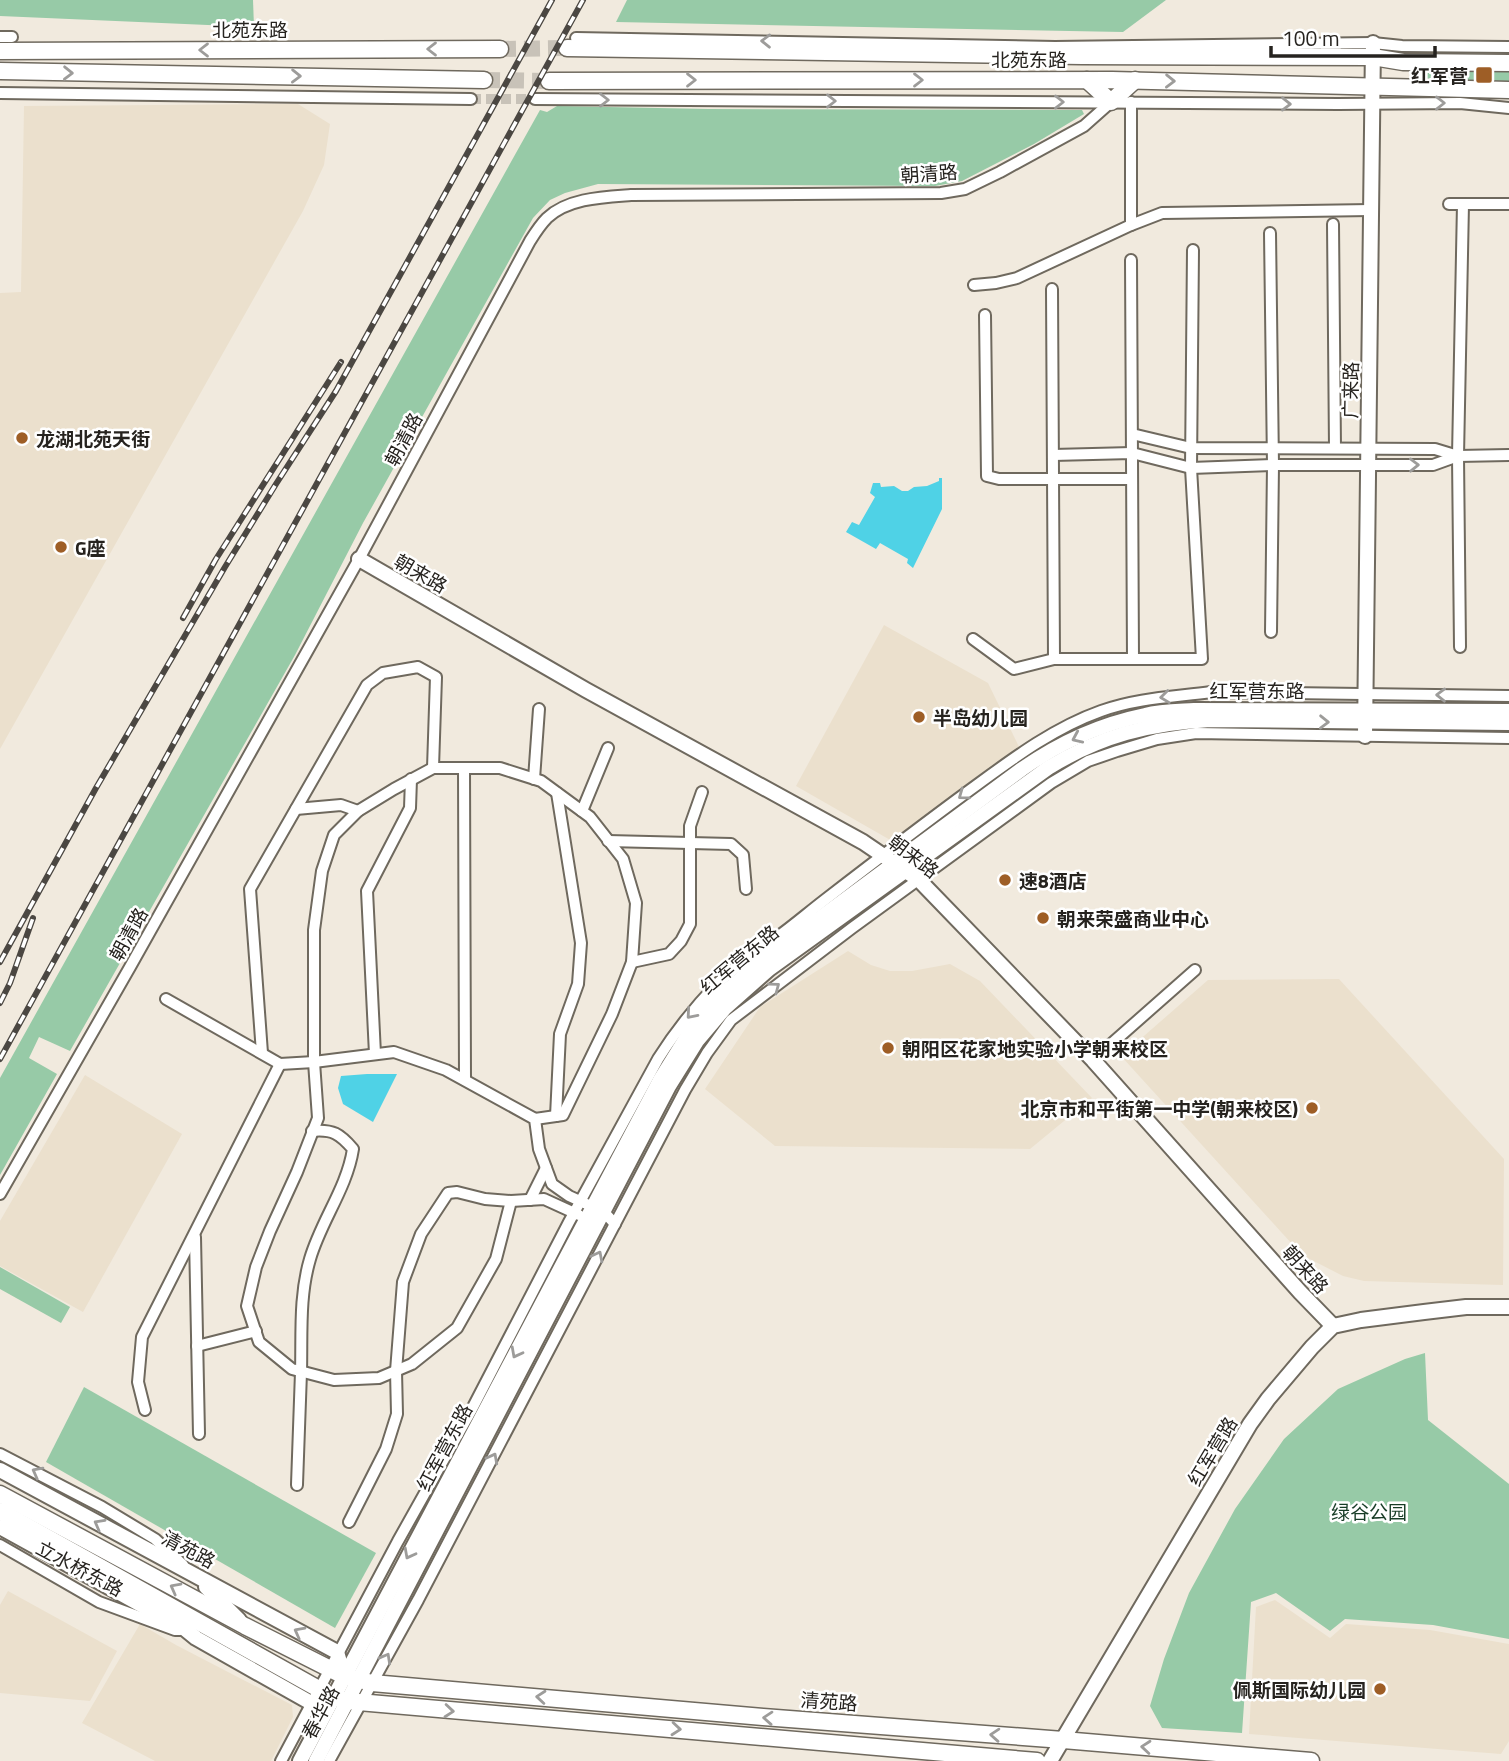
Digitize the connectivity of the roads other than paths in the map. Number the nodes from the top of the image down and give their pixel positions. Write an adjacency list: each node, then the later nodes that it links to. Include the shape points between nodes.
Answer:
1 (6, 37): 5 (main road)
2 (571, 43): 6 (street, one-way to 2); 8 (main road, 北苑东路, via 1082,56)
3 (1509, 47): 6 (street)
4 (500, 49): 5 (main road, 北苑东路, one-way to 5)
5 (29, 50): 7 (main road, 北苑东路)
6 (1373, 50): 8 (main road, 北苑东路); 9 (main road, 北苑东路); 17 (street, 广来路)
7 (0, 51)
8 (1335, 57): 16 (main road)
9 (1413, 62): 10 (main road, 北苑东路); 18 (main road)
10 (1509, 63)
11 (0, 71): 12 (main road, one-way to 12)
12 (484, 80)
13 (549, 80): 14 (main road, 北苑东路, one-way to 14)
14 (1087, 80): 15 (main road, 北苑东路); 23 (main road)
15 (1135, 80): 16 (main road, 北苑东路, one-way to 16); 23 (main road)
16 (1335, 85): 17 (main road, 北苑东路)
17 (1372, 86): 18 (main road, 北苑东路); 25 (street, 广来路)
18 (1413, 87): 19 (main road, 北苑东路)
19 (1509, 90)
20 (0, 93): 21 (street)
21 (471, 99)
22 (535, 99): 23 (street, one-way to 23)
23 (1111, 102): 24 (street); 53 (street, 朝清路, via 1084,126 965,189 941,193 631,195 590,198 548,217 513,270)
24 (1131, 102): 25 (street, one-way to 25); 32 (street)
25 (1372, 104): 26 (street, one-way to 26, via 1460,103); 30 (street, 广来路)
26 (1509, 108)
27 (1449, 204): 28 (street)
28 (1463, 204): 29 (street); 47 (street)
29 (1509, 204)
30 (1371, 210): 32 (street, via 1161,213); 43 (street, 广来路)
31 (1333, 224): 42 (street)
32 (1131, 225): 36 (street, via 1017,278)
33 (1270, 233): 41 (street)
34 (1193, 250): 40 (street)
35 (1131, 260): 39 (street)
36 (974, 285)
37 (1052, 289): 45 (street)
38 (985, 315): 51 (street, via 987,476)
39 (1132, 434): 40 (street); 44 (street)
40 (1191, 448): 41 (street); 50 (street)
41 (1273, 448): 42 (street); 49 (street)
42 (1335, 448): 43 (street)
43 (1368, 449): 47 (street, via 1435,449); 48 (street, 广来路)
44 (1132, 453): 45 (street); 50 (street); 52 (street)
45 (1053, 455): 51 (street)
46 (1509, 455): 47 (street)
47 (1458, 456): 48 (street, one-way to 47, via 1433,465); 56 (street)
48 (1368, 465): 49 (street); 59 (street, 广来路)
49 (1273, 466): 50 (street); 54 (street)
50 (1191, 468): 58 (street, via 1202,659)
51 (1053, 479): 52 (street); 57 (street)
52 (1132, 479): 58 (street)
53 (359, 559): 78 (street, 朝来路); 94 (street, 朝清路)
54 (1271, 632)
55 (973, 639): 57 (street, via 1014,669)
56 (1460, 647)
57 (1054, 659): 58 (street)
58 (1133, 659)
59 (1365, 693): 60 (street, one-way to 59); 63 (street, 广来路); 78 (street, one-way to 78, via 1211,692 1103,710 1014,758)
60 (1509, 696)
61 (539, 709): 70 (street)
62 (1509, 711): 63 (street, 红军营东路)
63 (1365, 723): 64 (street, 红军营东路); 65 (street); 78 (street, 红军营东路, via 1194,710 1146,714 1080,736 1040,757); 79 (street, via 1177,736 1088,761)
64 (1509, 723)
65 (1509, 738)
66 (608, 748): 75 (street)
67 (433, 768): 68 (street); 69 (street); 73 (street, via 436,677 418,667 383,673 367,685)
68 (464, 768): 70 (street, via 500,768); 89 (street)
69 (411, 779): 74 (street); 85 (street, via 410,808 367,891)
70 (534, 779): 72 (street)
71 (702, 792): 77 (street, via 690,826)
72 (557, 793): 75 (street); 90 (street, via 581,943 578,984 560,1034)
73 (296, 809): 74 (street, via 341,805); 84 (street, via 250,889)
74 (358, 811): 87 (street, via 334,835 322,871 314,930)
75 (582, 811): 76 (street)
76 (608, 841): 77 (street); 81 (street, via 623,859 636,903)
77 (690, 844): 80 (street, via 731,844 743,855); 81 (street, via 690,924 669,954)
78 (894, 863): 79 (street, 朝来路); 97 (street, 红军营东路, via 719,997 660,1080)
79 (919, 880): 86 (street, 朝来路); 98 (street, one-way to 79, via 685,1090 731,1020)
80 (746, 889)
81 (632, 962): 90 (street, via 563,1115)
82 (1195, 970): 86 (street)
83 (166, 999): 84 (street)
84 (262, 1054): 88 (street)
85 (374, 1054): 87 (street); 89 (street, via 394,1052)
86 (1093, 1060): 101 (street, 朝来路)
87 (314, 1062): 88 (street); 92 (street, via 317,1118)
88 (280, 1064): 99 (street)
89 (465, 1080): 91 (street)
90 (556, 1116): 91 (street)
91 (535, 1119): 93 (street)
92 (312, 1131): 102 (street, via 256,1267 247,1306); 104 (street, via 341,1136 354,1149 310,1259 301,1307)
93 (546, 1168): 95 (street); 97 (street, via 552,1184)
94 (0, 1194)
95 (530, 1200): 96 (street); 97 (street, via 544,1199)
96 (511, 1201): 105 (street, via 496,1259 457,1328); 105 (street, via 448,1193 421,1234 403,1282)
97 (589, 1213): 98 (street); 120 (street, via 472,1409); 121 (street, 红军营东路)
98 (615, 1224): 121 (street, one-way to 98, via 418,1600)
99 (195, 1233): 103 (street); 106 (street, via 142,1337 138,1382)
100 (1509, 1307): 101 (street, via 1438,1310)
101 (1333, 1326): 124 (street, 红军营路, via 1250,1423)
102 (256, 1331): 103 (street); 104 (street, via 259,1342)
103 (197, 1346): 107 (street)
104 (301, 1371): 105 (street, via 334,1380 379,1378); 110 (street)
105 (396, 1371): 113 (street, via 397,1414 386,1449)
106 (145, 1409)
107 (199, 1434)
108 (0, 1454): 116 (street, one-way to 108, via 155,1539)
109 (0, 1470): 116 (street, 清苑路, one-way to 109)
110 (297, 1485)
111 (0, 1494): 117 (main road, 清苑路, one-way to 111)
112 (0, 1511): 119 (main road)
113 (349, 1522)
114 (0, 1527): 118 (street)
115 (0, 1545): 118 (street, 立水桥东路, via 99,1602 175,1630)
116 (195, 1576): 117 (street); 120 (street, 清苑路, one-way to 116)
117 (245, 1626): 121 (main road, 清苑路)
118 (185, 1629): 119 (street); 123 (street)
119 (222, 1634): 122 (main road)
120 (339, 1654): 121 (street)
121 (351, 1677): 122 (street, 红军营东路); 122 (street); 124 (main road, 清苑路, one-way to 121, via 766,1718)
122 (340, 1698): 123 (street); 126 (street, 春华路); 127 (street, 春华路); 128 (street); 129 (main road, one-way to 129)
123 (312, 1704): 125 (street)
124 (1063, 1740): 130 (street, 红军营路); 131 (main road, 清苑路, one-way to 124)
125 (281, 1761)
126 (300, 1761)
127 (316, 1761)
128 (329, 1761)
129 (1037, 1761)
130 (1050, 1761)
131 (1311, 1761)

